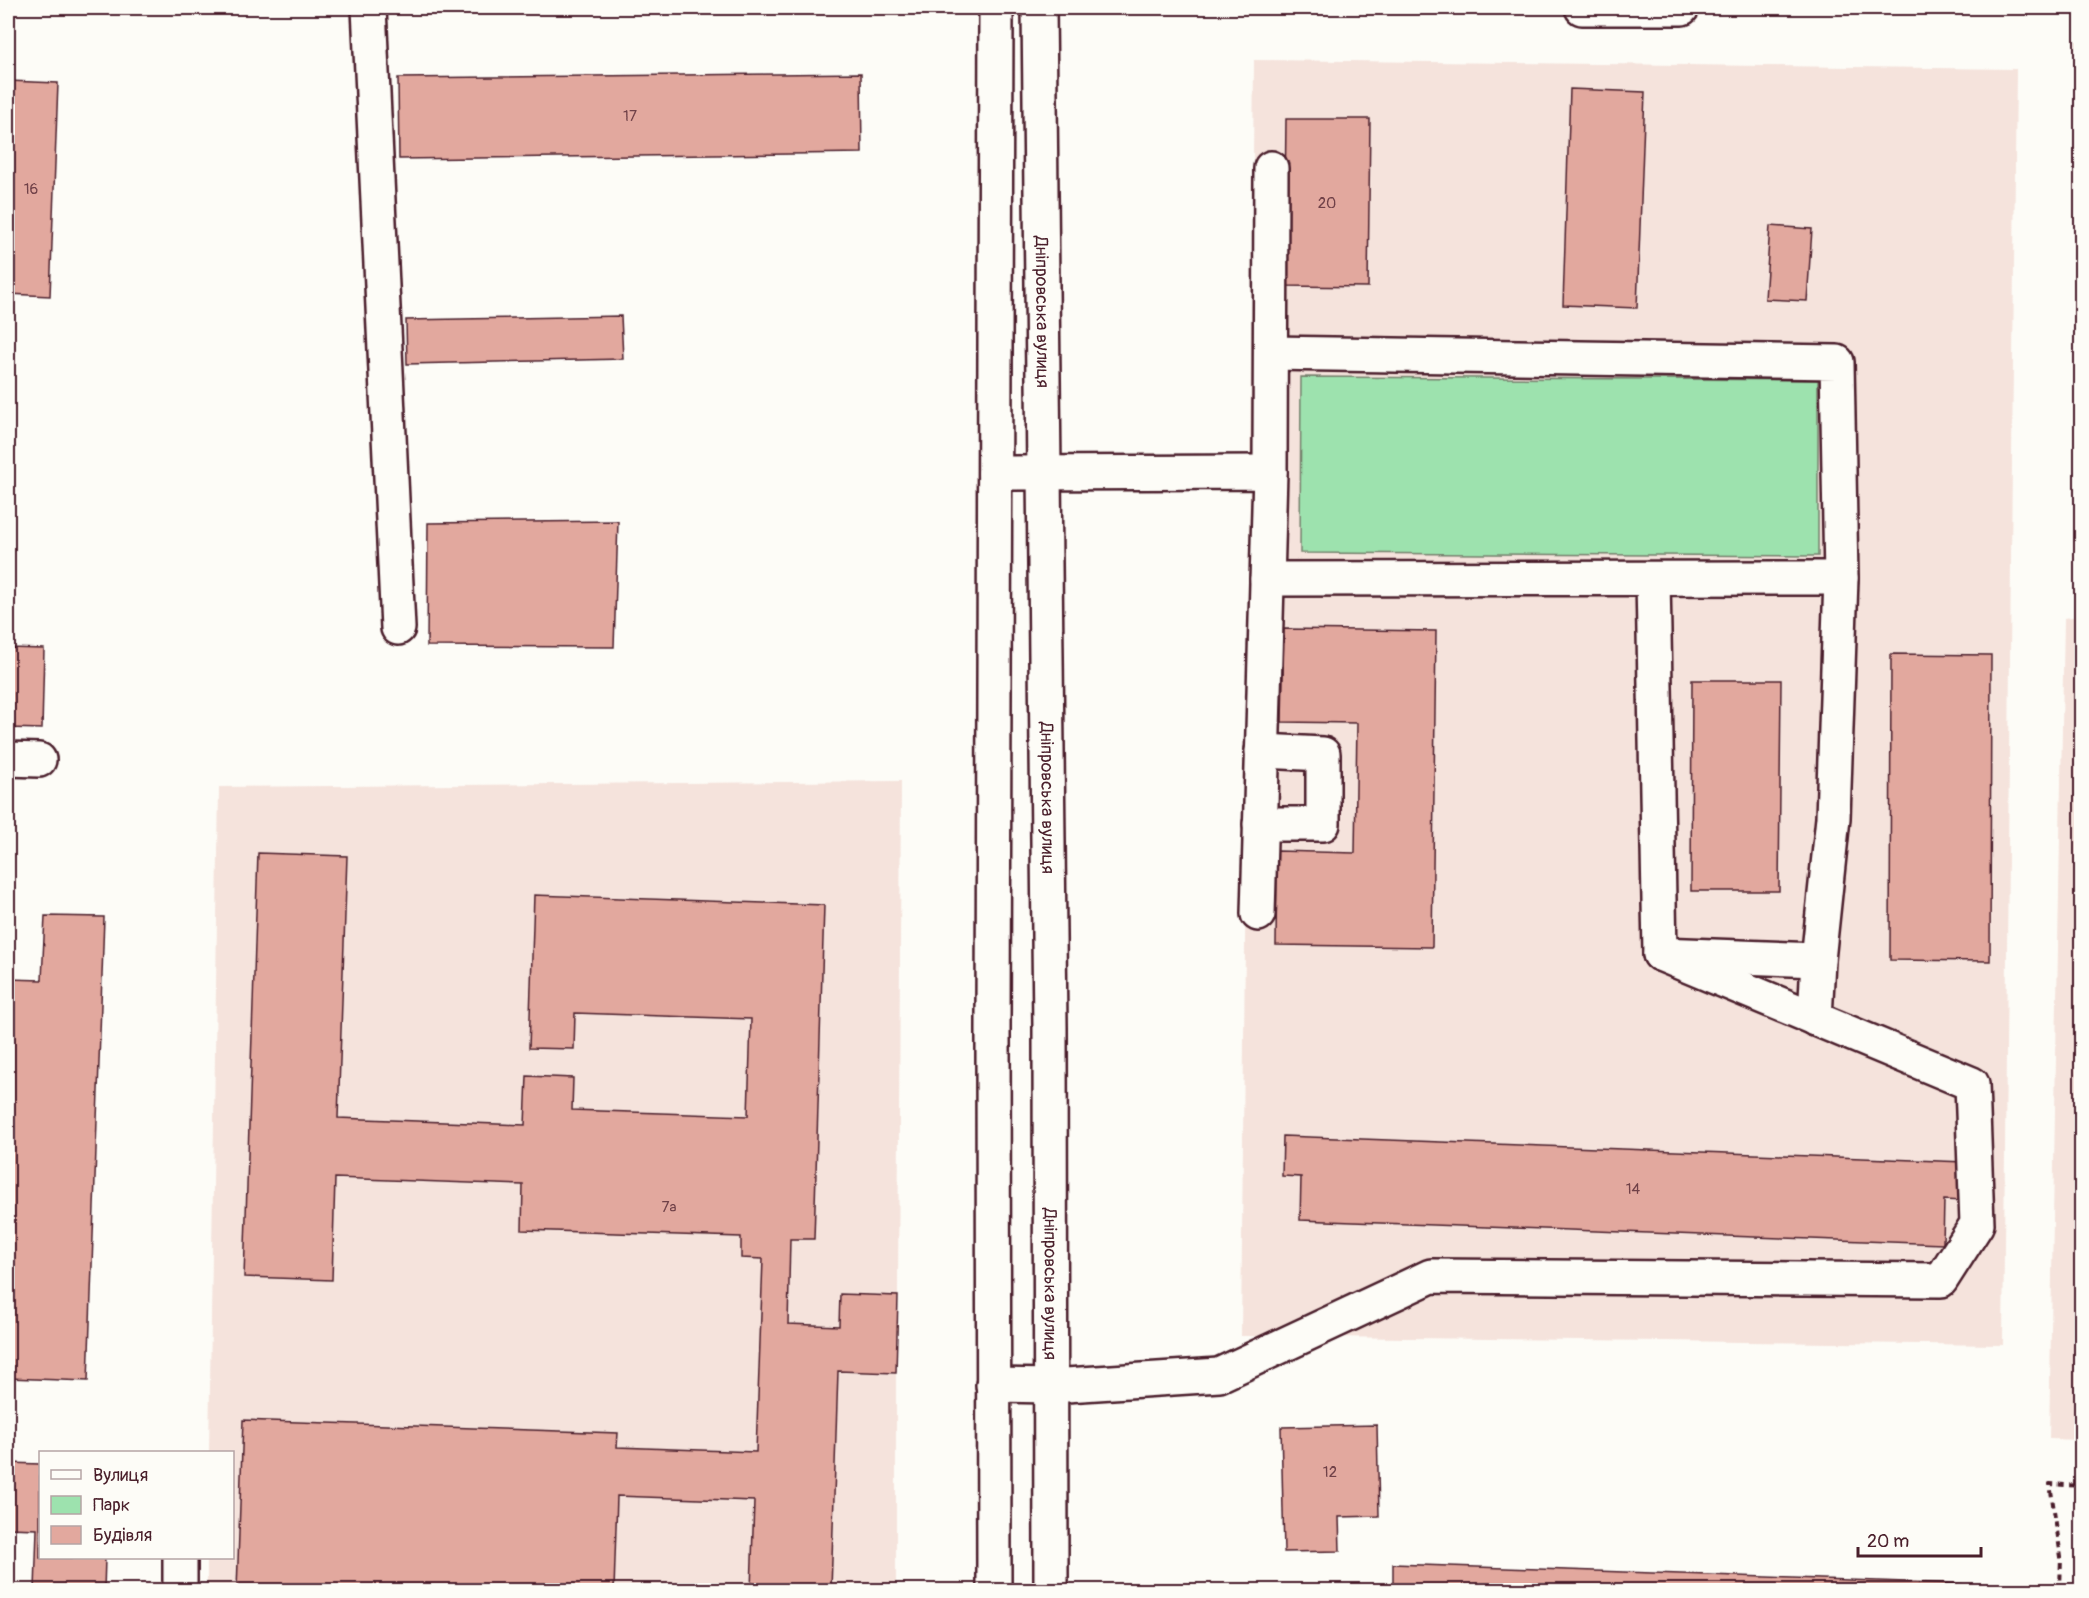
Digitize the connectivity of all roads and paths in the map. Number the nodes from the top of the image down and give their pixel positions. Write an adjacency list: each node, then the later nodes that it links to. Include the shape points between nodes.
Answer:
1 (369, 8): 15 (street)
2 (996, 8): 9 (street)
3 (1040, 8): 11 (street, Дніпровська вулиця)
4 (1582, 8): 5 (street)
5 (1590, 8): 6 (street)
6 (1682, 8)
7 (1271, 168): 8 (street)
8 (1271, 353): 10 (street); 12 (street, via 1837,362)
9 (995, 472): 11 (street); 22 (street)
10 (1270, 472): 11 (street); 13 (street)
11 (1044, 473): 23 (street, Дніпровська вулиця)
12 (1840, 578): 14 (street); 20 (street, via 1833,818)
13 (1267, 579): 14 (street); 16 (street)
14 (1653, 579): 19 (street)
15 (398, 628)
16 (1262, 751): 17 (street); 17 (street, via 1323,754 1323,824)
17 (1260, 824): 18 (street)
18 (1257, 914)
19 (1660, 954): 20 (street); 21 (street)
20 (1818, 960): 21 (street)
21 (1815, 1019): 23 (street, via 1972,1084 1977,1224 1941,1281 1431,1276 1219,1375)
22 (993, 1385): 23 (street); 27 (street)
23 (1051, 1386): 28 (street, Дніпровська вулиця)
24 (2082, 1485): 29 (path, via 2050,1484 2061,1557)
25 (180, 1559): 26 (street)
26 (180, 1590)
27 (994, 1590)
28 (1051, 1590)
29 (2060, 1590)

